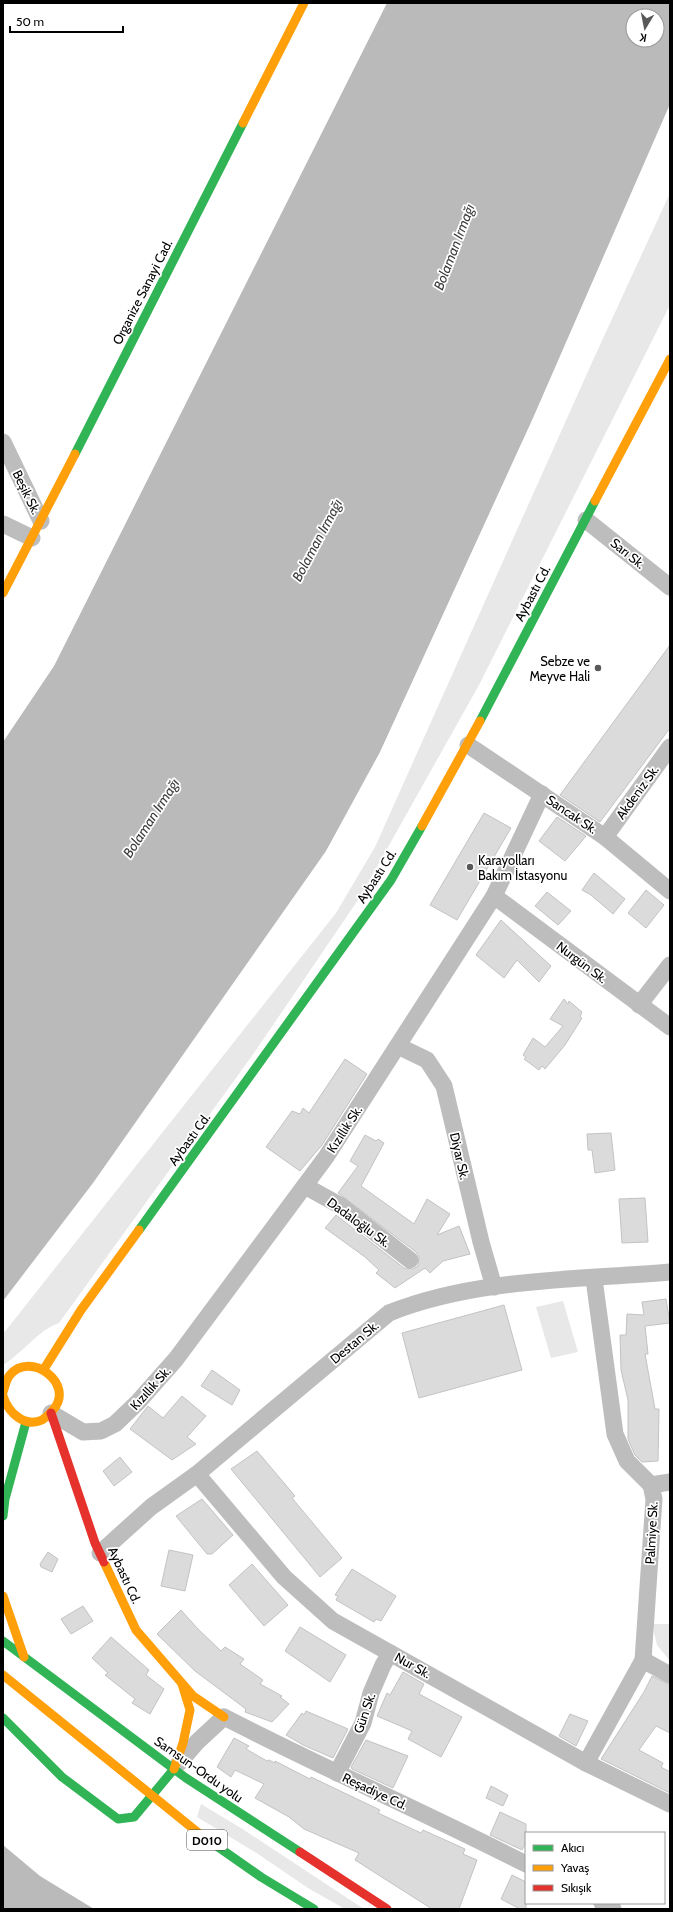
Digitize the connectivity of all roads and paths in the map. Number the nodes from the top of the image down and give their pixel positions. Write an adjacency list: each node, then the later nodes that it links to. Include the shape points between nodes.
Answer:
1 (304, 3): 5 (main road, Organize Sanayi Cad.)
2 (670, 359): 4 (main road, Aybastı Cd.)
3 (3, 442): 5 (street, Beşik Sk.)
4 (586, 520): 8 (street, Sarı Sk.); 10 (main road, Aybastı Cd.)
5 (41, 521): 7 (main road, Organize Sanayi Cad.)
6 (3, 524): 7 (street)
7 (32, 538): 9 (main road, Organize Sanayi Cad.)
8 (670, 587)
9 (3, 593)
10 (468, 745): 12 (street, Sancak Sk.); 25 (main road, Aybastı Cd., via 391,880 81,1310)
11 (670, 747): 13 (street, Akdeniz Sk.)
12 (542, 794): 13 (street, Sancak Sk.); 15 (street, Kızıllık Sk.)
13 (605, 837): 14 (street, Sancak Sk.)
14 (670, 891)
15 (494, 896): 17 (street, Nurgün Sk.); 19 (street, Kızıllık Sk.)
16 (670, 965): 17 (street)
17 (639, 1005): 18 (street, Nurgün Sk.)
18 (670, 1027)
19 (398, 1046): 20 (street, Kızıllık Sk.); 24 (street, Diyar Sk., via 427,1060 444,1086)
20 (305, 1186): 21 (street, Dadaloğlu Sk., via 341,1206); 28 (street, Kızıllık Sk., via 176,1358 115,1424 101,1431 83,1432)
21 (410, 1260)
22 (670, 1272): 23 (street, Destan Sk.)
23 (594, 1279): 24 (street, Destan Sk., via 519,1282); 32 (street, Palmiye Sk., via 615,1434 627,1461)
24 (494, 1287): 30 (street, Destan Sk., via 418,1301 389,1313)
25 (44, 1369): 26 (main road, via 25,1366 16,1370 9,1376); 28 (main road, via 51,1374 59,1389 56,1406)
26 (3, 1392)
27 (3, 1396): 29 (main road, via 4,1404 10,1412)
28 (51, 1413): 29 (main road, via 36,1422); 34 (main road, Aybastı Cd.)
29 (26, 1422): 33 (main road, via 5,1499)
30 (197, 1474): 34 (street, Destan Sk., via 151,1507); 37 (street, Nur Sk., via 284,1577 332,1621)
31 (670, 1482): 32 (street)
32 (651, 1485): 39 (street, Palmiye Sk., via 654,1498)
33 (3, 1516)
34 (100, 1553): 42 (main road, Aybastı Cd., via 136,1630)
35 (3, 1596): 38 (main road)
36 (3, 1641): 38 (main road, Samsun-Ordu yolu)
37 (390, 1653): 45 (street, Nur Sk.); 47 (street, Gün Sk., via 371,1693 362,1723)
38 (24, 1657): 46 (main road, Samsun-Ordu yolu)
39 (643, 1660): 41 (street); 45 (street, Palmiye Sk.)
40 (3, 1675): 48 (main road, D010)
41 (670, 1675)
42 (182, 1682): 43 (main road, Aybastı Cd., via 193,1696); 46 (main road, via 190,1710)
43 (224, 1717): 46 (street, via 197,1742); 47 (street, Reşadiye Cd.)
44 (3, 1718): 48 (main road, via 62,1777 118,1819 134,1817)
45 (586, 1762): 49 (street, Nur Sk.)
46 (174, 1769): 48 (main road); 53 (main road, Samsun-Ordu yolu)
47 (337, 1773): 50 (street, Reşadiye Cd.)
48 (152, 1796): 52 (main road, D010, via 248,1868)
49 (670, 1804)
50 (525, 1863)
51 (604, 1904): 54 (street)
52 (314, 1909)
53 (387, 1909)
54 (613, 1909)

